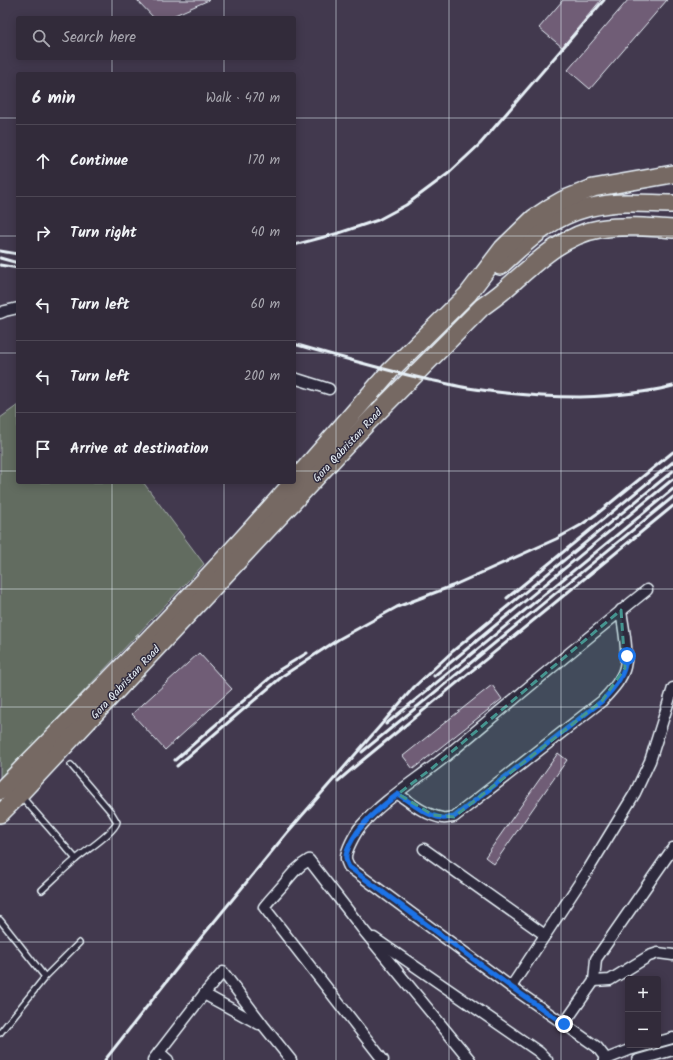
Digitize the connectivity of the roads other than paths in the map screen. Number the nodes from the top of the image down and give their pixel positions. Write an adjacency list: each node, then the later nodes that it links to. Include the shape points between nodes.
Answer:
1 (673, 174): 6 (main road, Gora Qabristan Road, via 593,188 562,200 534,218 503,248)
2 (673, 204): 5 (main road, via 609,204 584,208 562,217 533,236)
3 (673, 219): 5 (main road, via 609,216 582,221 557,233)
4 (673, 229): 7 (main road, Gora Qabristan Road, via 599,229 569,239 532,265)
5 (513, 262): 6 (main road); 7 (main road)
6 (468, 294): 12 (main road, Gora Qabristan Road, via 390,371)
7 (482, 307): 19 (main road, Gora Qabristan Road, via 368,422)
8 (16, 308): 9 (street)
9 (0, 313)
10 (296, 379): 11 (street)
11 (329, 389)
12 (296, 480)
13 (292, 484): 18 (main road, Gora Qabristan Road, via 116,673)
14 (647, 590): 15 (street)
15 (621, 610): 20 (street); 20 (street, via 627,656 625,668 615,686 602,701 454,817 443,818 433,815)
16 (673, 688): 28 (street, via 650,761 635,793)
17 (71, 765): 24 (lane, via 117,822 108,834)
18 (0, 791)
19 (20, 794): 21 (main road, Gora Qabristan Road); 24 (lane)
20 (398, 794): 33 (street, via 360,827 347,853 349,867)
21 (0, 814)
22 (673, 848): 32 (street, via 596,959)
23 (424, 849): 28 (street)
24 (76, 859): 25 (lane)
25 (42, 890)
26 (0, 920): 31 (lane)
27 (364, 931): 45 (street, via 309,860 296,869 264,907); 46 (street); 47 (street)
28 (545, 935): 33 (street)
29 (79, 943): 31 (lane)
30 (673, 955): 32 (street, via 649,956 610,980)
31 (45, 977): 37 (lane)
32 (594, 981): 35 (street)
33 (511, 987): 35 (street)
34 (204, 994): 36 (street); 36 (street, via 223,972); 42 (street)
35 (564, 1024): 48 (street, via 597,1047)
36 (263, 1025): 43 (street)
37 (0, 1033)
38 (673, 1038): 39 (street)
39 (661, 1041)
40 (636, 1048): 48 (street)
41 (673, 1050): 49 (street)
42 (156, 1056): 44 (street)
43 (286, 1058)
44 (168, 1060)
45 (383, 1060)
46 (470, 1060)
47 (547, 1060)
48 (606, 1060)
49 (638, 1060)

